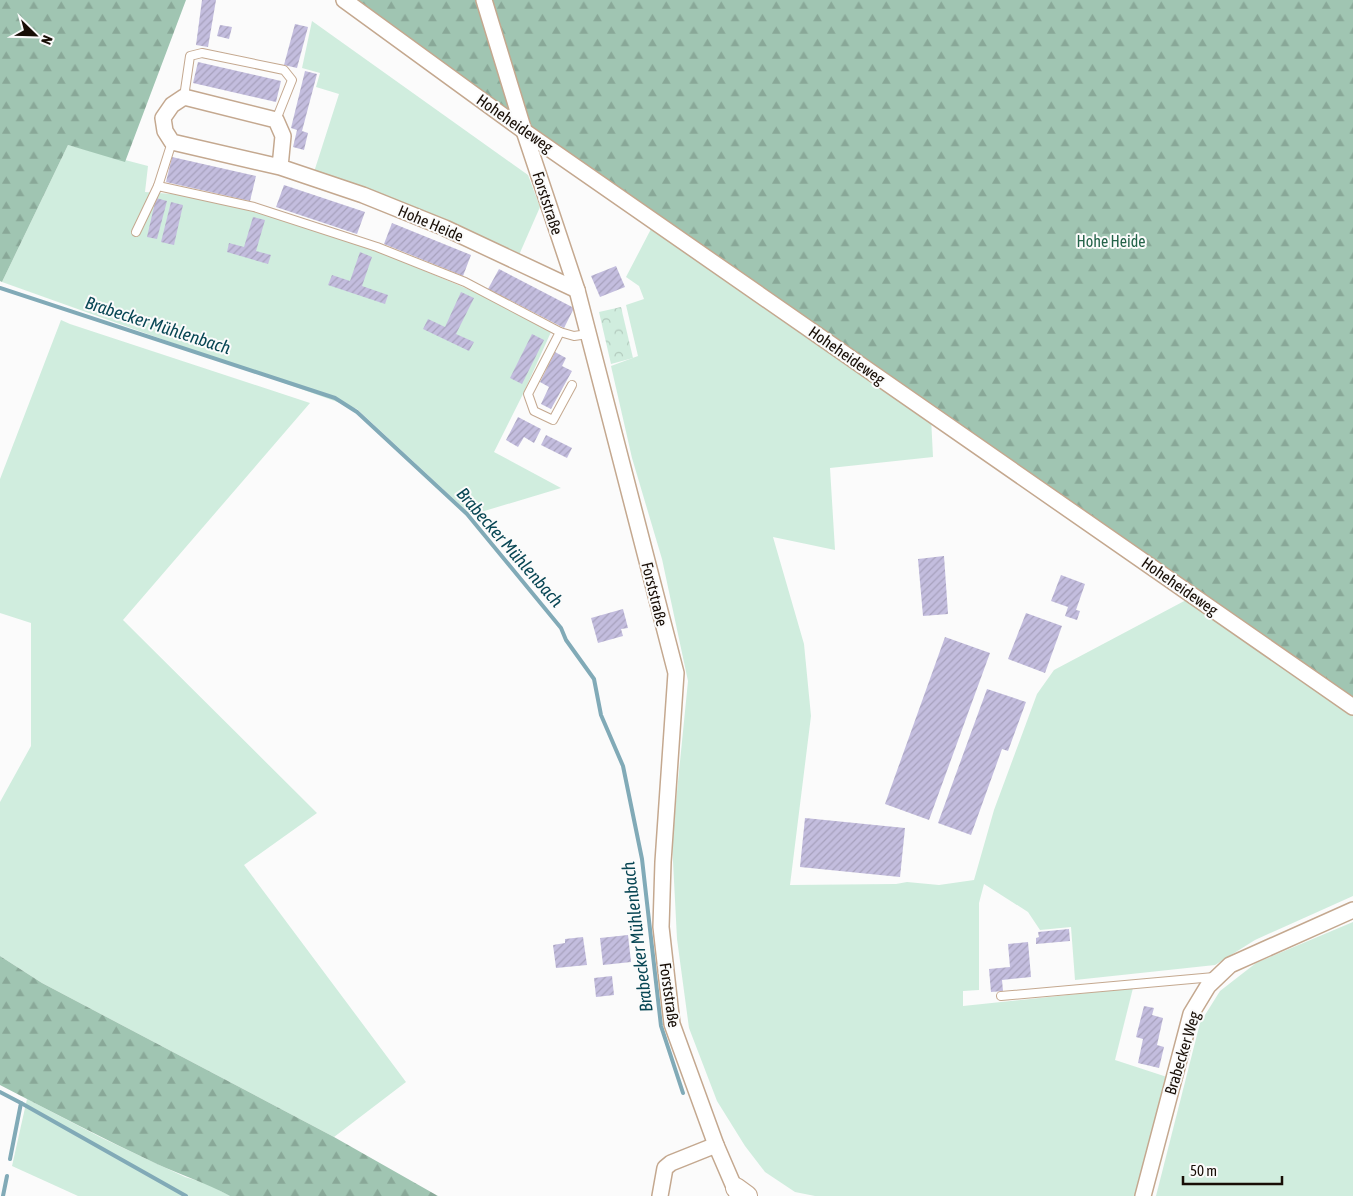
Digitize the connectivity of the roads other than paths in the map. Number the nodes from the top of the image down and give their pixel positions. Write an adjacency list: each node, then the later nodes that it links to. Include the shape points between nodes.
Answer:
1 (344, 0): 5 (street, Hoheheideweg)
2 (484, 0): 5 (street, Forststraße)
3 (184, 97): 4 (street); 4 (lane, via 190,56 202,53 284,70 292,80); 6 (street, via 162,118)
4 (276, 120): 7 (street, via 283,136)
5 (524, 130): 10 (street, Forststraße); 14 (street, Hoheheideweg)
6 (172, 142): 7 (street, Hohe Heide); 8 (lane)
7 (280, 167): 10 (street, Hohe Heide, via 363,195 445,228)
8 (158, 186): 9 (lane); 11 (lane, via 254,206 377,247 465,282)
9 (136, 232)
10 (577, 290): 12 (street, Forststraße)
11 (560, 332): 12 (lane, via 574,336); 13 (lane, via 528,394 534,410 553,420)
12 (588, 334): 18 (street, Forststraße, via 676,673 661,927 672,1024)
13 (572, 385)
14 (1353, 707)
15 (1353, 910): 16 (street, Brabecker Weg, via 1230,965)
16 (1218, 977): 17 (lane); 21 (street, Brabecker Weg, via 1208,986 1191,1014)
17 (1001, 996)
18 (716, 1146): 19 (street, Forststraße); 20 (street, via 665,1168)
19 (740, 1193)
20 (660, 1196)
21 (1143, 1196)

